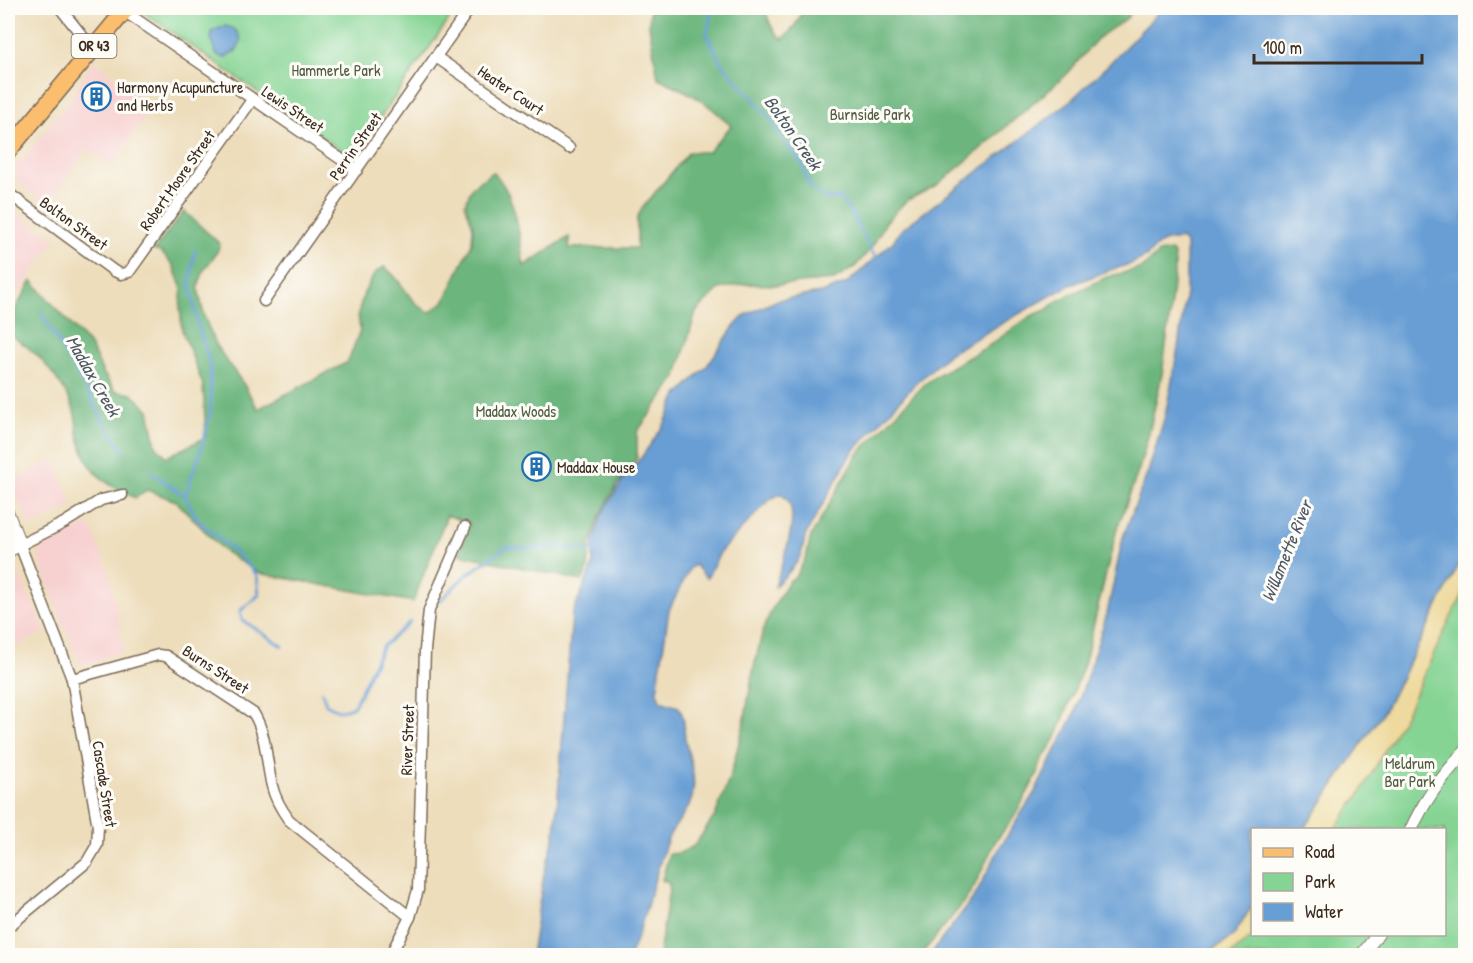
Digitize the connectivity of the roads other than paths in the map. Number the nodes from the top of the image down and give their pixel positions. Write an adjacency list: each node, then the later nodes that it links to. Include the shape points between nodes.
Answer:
1 (60, 8): 4 (street)
2 (470, 8): 5 (street, Perrin Street)
3 (125, 9): 4 (main road, OR 43); 6 (street, Lewis Street)
4 (92, 48): 8 (main road, OR 43)
5 (436, 57): 7 (street, Heater Court); 9 (street, Perrin Street)
6 (252, 100): 9 (street, Lewis Street); 11 (street, Robert Moore Street)
7 (569, 148)
8 (8, 150)
9 (357, 170): 12 (street, Perrin Street)
10 (8, 193): 11 (street, Bolton Street, via 114,271)
11 (125, 274)
12 (264, 301)
13 (122, 495): 16 (street, via 101,500)
14 (8, 514): 16 (street)
15 (465, 527): 21 (street, River Street, via 429,610 418,890)
16 (20, 545): 17 (street); 18 (street)
17 (8, 551)
18 (72, 679): 21 (street, Burns Street, via 166,656 254,714 261,726 272,788 289,820); 22 (street, Cascade Street, via 99,827 97,845 87,862)
19 (1466, 751): 20 (street, via 1445,774)
20 (1411, 828)
21 (410, 917): 24 (street, River Street)
22 (8, 927)
23 (1376, 936): 25 (street)
24 (390, 956)
25 (1361, 956)

